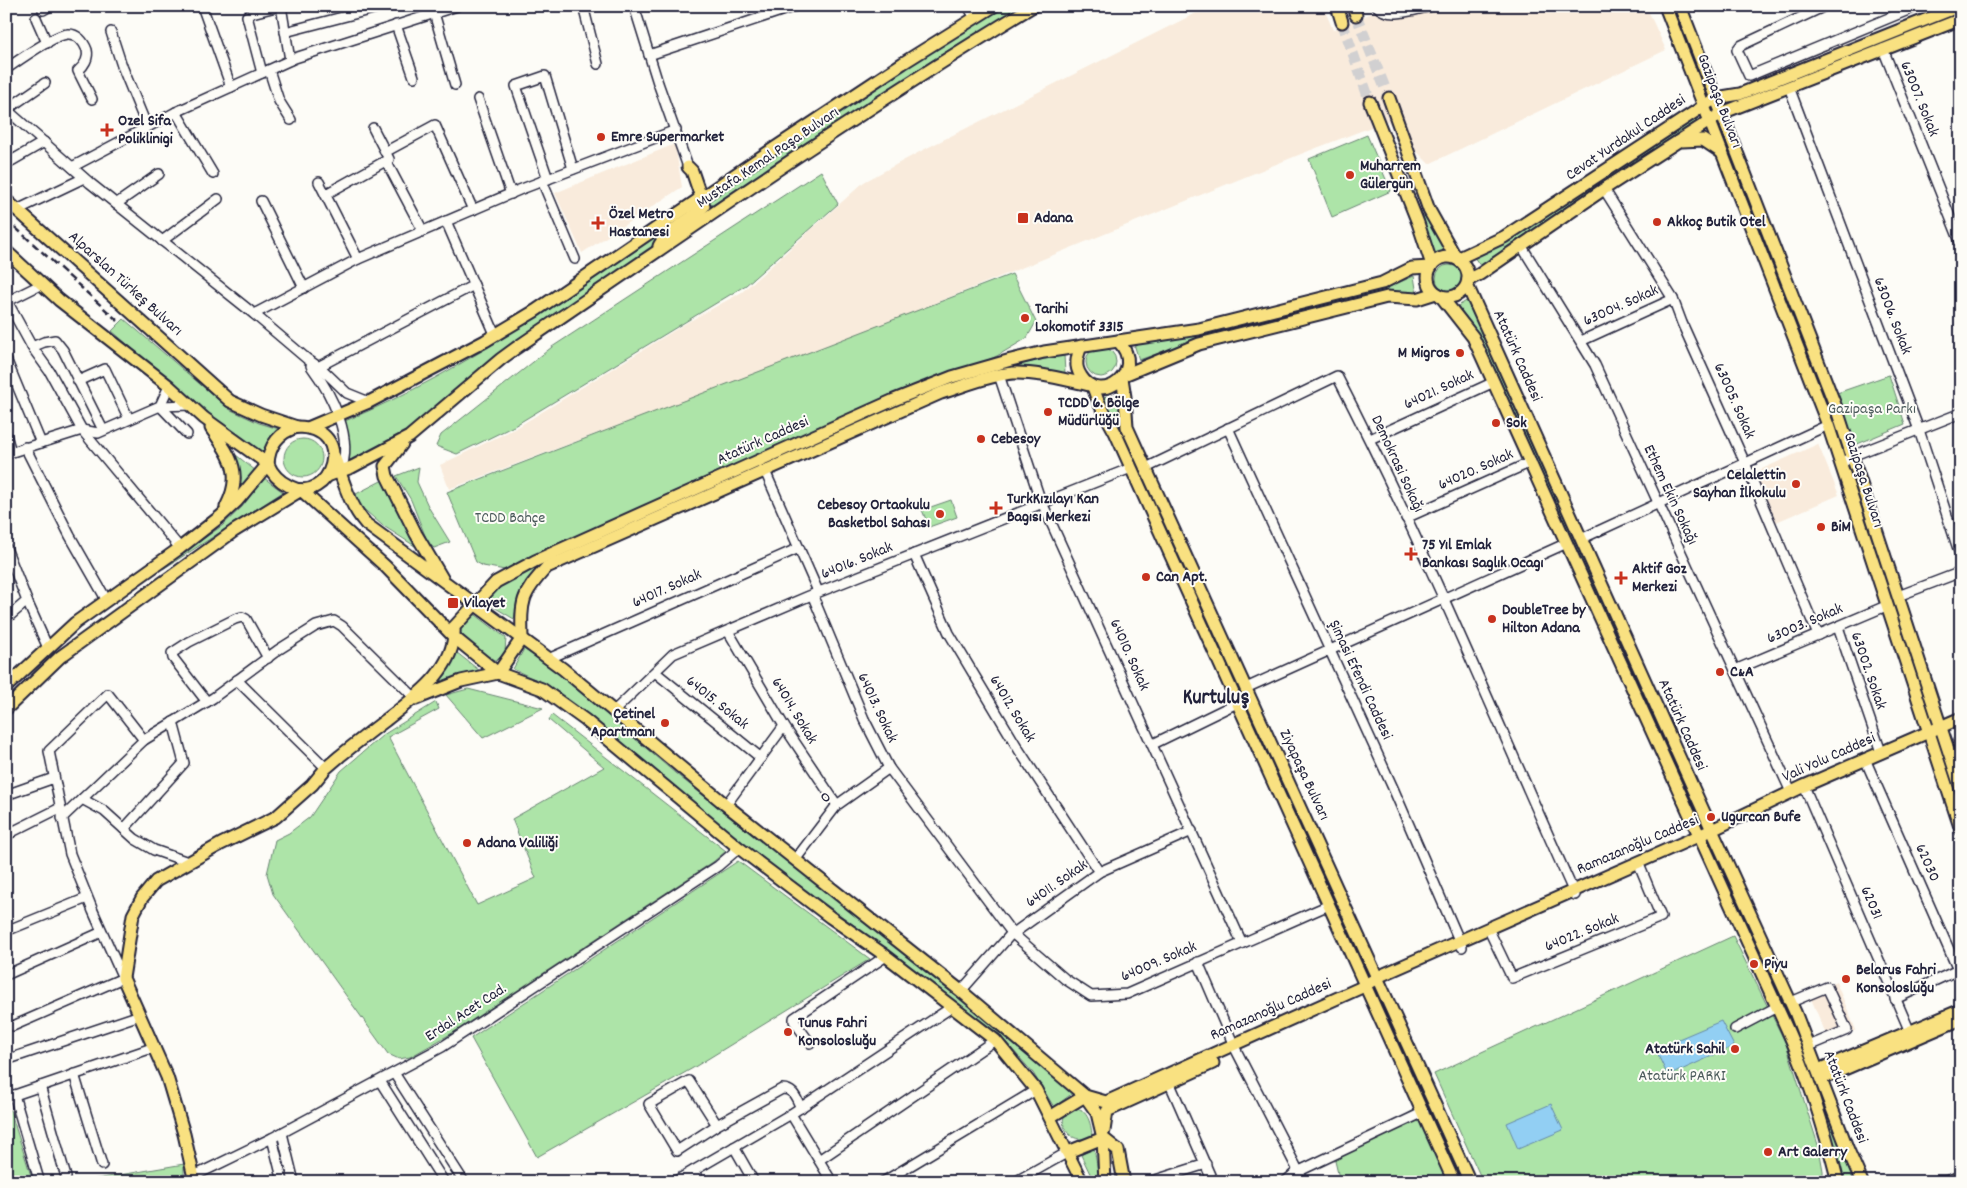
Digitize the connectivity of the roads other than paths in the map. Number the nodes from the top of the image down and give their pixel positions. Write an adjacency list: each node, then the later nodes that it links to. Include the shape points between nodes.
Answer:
1 (202, 6): 38 (street)
2 (280, 6): 27 (street); 34 (street, via 247,16)
3 (457, 6): 19 (street)
4 (583, 6): 32 (street)
5 (634, 6): 30 (street)
6 (796, 6): 30 (street)
7 (968, 6): 22 (street)
8 (994, 6): 22 (main road, Mustafa Kemal Paşa Bulvarı)
9 (1033, 6): 72 (main road, Mustafa Kemal Paşa Bulvarı, via 903,87)
10 (1337, 6): 24 (main road)
11 (1377, 6): 12 (street, via 1385,12 1399,13)
12 (1432, 6)
13 (1665, 6): 45 (main road, Gazipaşa Bulvarı)
14 (1680, 6): 41 (main road, Gazipaşa Bulvarı)
15 (1825, 6): 16 (street, via 1740,46 1737,50 1748,76)
16 (1912, 6)
17 (1960, 6): 41 (main road, Cevat Yurdakul Caddesi, via 1740,94)
18 (377, 8): 27 (street)
19 (444, 8): 20 (street)
20 (434, 13): 25 (street); 37 (street)
21 (36, 18): 28 (street)
22 (975, 18): 68 (main road, Mustafa Kemal Paşa Bulvarı)
23 (1961, 19): 29 (main road, Cevat Yurdakul Caddesi)
24 (1342, 22)
25 (396, 24): 31 (street); 35 (street)
26 (111, 32): 51 (street)
27 (285, 32): 31 (street)
28 (47, 43): 33 (street); 42 (street, via 66,34 80,38 88,56 78,71)
29 (1883, 49): 39 (main road, Cevat Yurdakul Caddesi); 84 (street, 63007. Sokak)
30 (649, 55): 53 (street)
31 (290, 60): 34 (street)
32 (598, 64)
33 (6, 69)
34 (266, 71): 38 (street); 49 (street)
35 (414, 77)
36 (45, 83): 46 (street)
37 (455, 85)
38 (231, 87): 47 (street)
39 (1789, 87): 48 (main road, Cevat Yurdakul Caddesi); 126 (street, 63006. Sokak)
40 (1389, 98): 90 (main road, via 1429,210)
41 (1716, 98): 45 (main road, Cevat Yurdakul Caddesi); 48 (main road, Gazipaşa Bulvarı)
42 (92, 99)
43 (478, 99): 71 (street)
44 (1370, 102): 91 (main road, via 1418,222)
45 (1702, 106): 50 (main road, Gazipaşa Bulvarı); 90 (main road, Cevat Yurdakul Caddesi, via 1510,233)
46 (6, 109): 55 (street)
47 (176, 112): 51 (street); 63 (street)
48 (1722, 113): 50 (main road, Cevat Yurdakul Caddesi); 135 (main road, Gazipaşa Bulvarı)
49 (291, 120)
50 (1709, 121): 54 (main road, Cevat Yurdakul Caddesi); 56 (main road, Gazipaşa Bulvarı)
51 (147, 127): 59 (street)
52 (373, 128): 57 (street)
53 (676, 130): 60 (street); 61 (street)
54 (1679, 141): 56 (main road, via 1703,140); 69 (main road, Cevat Yurdakul Caddesi)
55 (44, 142): 58 (street); 59 (street)
56 (1721, 152): 121 (main road, Gazipaşa Bulvarı)
57 (386, 156): 70 (street); 80 (street, via 435,125); 82 (street)
58 (6, 164)
59 (72, 167): 64 (street)
60 (688, 167): 67 (main road)
61 (573, 169): 65 (street); 65 (street, via 545,76 516,86)
62 (159, 174): 77 (street)
63 (213, 174)
64 (84, 178): 77 (street); 79 (street)
65 (545, 180): 71 (street); 89 (street)
66 (319, 182): 70 (street)
67 (694, 183): 68 (main road, via 705,187); 76 (main road); 78 (main road)
68 (717, 186): 76 (main road, Mustafa Kemal Paşa Bulvarı)
69 (1604, 190): 85 (main road, Cevat Yurdakul Caddesi); 97 (street, 63005. Sokak)
70 (326, 194): 88 (street)
71 (511, 194): 80 (street)
72 (740, 196): 76 (main road, via 734,195 717,207 708,209); 87 (main road, Mustafa Kemal Paşa Bulvarı)
73 (218, 199): 83 (street)
74 (6, 200): 79 (main road, Alparslan Türkeş Bulvarı)
75 (261, 201): 95 (street)
76 (700, 202): 78 (main road, Mustafa Kemal Paşa Bulvarı); 87 (main road, via 696,216 662,239)
77 (116, 204): 83 (street)
78 (685, 208): 100 (main road, Mustafa Kemal Paşa Bulvarı, via 535,311)
79 (17, 210): 120 (main road, Alparslan Türkeş Bulvarı, via 222,394 244,408)
80 (473, 210): 81 (street)
81 (446, 221): 82 (street); 94 (street)
82 (423, 231): 88 (street)
83 (162, 240): 99 (street)
84 (1961, 244)
85 (1521, 245): 92 (main road, Cevat Yurdakul Caddesi); 101 (street, Ethem Ekin Sokağı)
86 (6, 251): 93 (main road)
87 (655, 254): 130 (main road, Mustafa Kemal Paşa Bulvarı, via 501,359)
88 (358, 258): 95 (street)
89 (575, 259)
90 (1456, 259): 91 (main road, via 1446,257); 92 (main road, via 1467,269)
91 (1431, 266): 96 (main road, via 1428,280); 102 (main road, via 1412,268 1382,283 1200,329)
92 (1467, 282): 96 (main road, via 1458,294 1446,297); 150 (main road, Atatürk Caddesi)
93 (42, 284): 98 (street); 111 (main road)
94 (474, 286): 100 (street); 106 (street)
95 (304, 288): 99 (street)
96 (1438, 294): 108 (main road, via 1416,298 1387,297 1199,344); 110 (main road, Atatürk Caddesi, via 1473,337)
97 (1673, 299): 101 (street, 63004. Sokak); 138 (street, 63005. Sokak)
98 (7, 302): 104 (street)
99 (254, 314): 106 (street)
100 (492, 336): 113 (main road, Mustafa Kemal Paşa Bulvarı)
101 (1581, 340): 147 (street, Ethem Ekin Sokağı)
102 (1118, 341): 103 (main road); 108 (main road, via 1127,354 1128,363)
103 (1082, 346): 112 (main road, via 1076,363 1078,372); 164 (main road, Atatürk Caddesi, via 1044,352 952,377 894,400 535,561 496,582)
104 (32, 347): 109 (street, via 55,340); 124 (street, via 50,372)
105 (6, 359): 131 (street)
106 (316, 368): 113 (street, via 347,393); 117 (street)
107 (999, 375): 112 (main road, Atatürk Caddesi, via 1043,375); 142 (main road, Atatürk Caddesi, via 941,393); 146 (street, 64010. Sokak)
108 (1123, 377): 112 (main road, via 1106,388); 141 (main road, Ziyapaşa Bulvarı, via 1127,428)
109 (78, 381): 119 (street, via 105,369); 125 (street)
110 (1494, 382): 129 (street, 64021. Sokak); 136 (main road, Atatürk Caddesi)
111 (169, 386): 114 (main road); 115 (street)
112 (1092, 386): 140 (main road, Ziyapaşa Bulvarı)
113 (369, 402): 117 (main road, Mustafa Kemal Paşa Bulvarı)
114 (191, 405): 115 (street); 118 (main road)
115 (160, 406): 119 (street); 127 (street)
116 (1961, 413): 126 (street)
117 (338, 416): 122 (main road, Mustafa Kemal Paşa Bulvarı); 143 (street, via 344,457)
118 (204, 418): 137 (main road); 148 (main road, via 229,453 234,477 232,495)
119 (129, 419): 125 (street)
120 (297, 426): 122 (main road); 137 (main road, via 279,436)
121 (1828, 426): 138 (street); 139 (main road, Gazipaşa Bulvarı)
122 (310, 428): 134 (main road, via 326,436)
123 (1228, 428): 129 (street, Demokrasi Sokağı, via 1338,376); 141 (street, Demokrasi Sokağı); 173 (street, Şimasi Efendi Caddesi)
124 (82, 430): 125 (street, via 98,433); 131 (street); 153 (street)
125 (103, 430)
126 (1919, 430): 135 (street); 156 (street, 63006. Sokak)
127 (187, 434)
128 (6, 435): 133 (street)
129 (1370, 439): 149 (street, Demokrasi Sokağı)
130 (405, 440): 143 (main road); 158 (main road, via 384,466 416,534)
131 (41, 443): 132 (street)
132 (26, 448): 133 (street); 162 (street)
133 (9, 453)
134 (334, 456): 143 (main road); 144 (main road)
135 (1852, 456): 139 (street); 160 (main road, Gazipaşa Bulvarı)
136 (1532, 462): 149 (street, 64020. Sokak); 151 (main road, Atatürk Caddesi)
137 (268, 464): 145 (main road, via 275,476); 148 (main road)
138 (1745, 464): 147 (street); 169 (street, 63005. Sokak)
139 (1841, 464): 165 (main road, Gazipaşa Bulvarı)
140 (1131, 468): 146 (street, 64016. Sokak); 184 (main road, Ziyapaşa Bulvarı)
141 (1146, 468): 181 (main road, Ziyapaşa Bulvarı)
142 (764, 471): 154 (street, 64013. Sokak); 171 (main road, Atatürk Caddesi, via 547,567 529,586 523,602)
143 (340, 472): 144 (main road); 158 (main road, via 357,514 366,524)
144 (327, 476): 145 (main road, via 312,488)
145 (301, 490): 170 (main road, via 385,566); 185 (main road, via 234,531 68,651)
146 (1043, 502): 155 (street, 64016. Sokak); 193 (street, 64010. Sokak)
147 (1658, 504): 150 (street); 176 (street, Ethem Ekin Sokağı)
148 (221, 516): 153 (main road)
149 (1406, 518): 161 (street, Demokrasi Sokağı)
150 (1581, 539): 211 (main road, Atatürk Caddesi)
151 (1567, 543): 161 (street); 215 (main road, Atatürk Caddesi)
152 (6, 548): 163 (street)
153 (180, 548): 162 (main road)
154 (799, 548): 159 (street, 64013. Sokak, via 817,589); 175 (street, 64017. Sokak)
155 (914, 554): 159 (street, 64016. Sokak); 220 (street, 64012. Sokak, via 949,633 1019,750)
156 (1961, 558)
157 (1961, 572): 160 (street)
158 (444, 582): 164 (main road)
159 (816, 594): 168 (street, 64016. Sokak); 198 (street, 64013. Sokak, via 814,599 860,710)
160 (1898, 596): 190 (main road, Gazipaşa Bulvarı)
161 (1444, 597): 173 (street); 221 (street, Demokrasi Sokağı)
162 (106, 600): 172 (main road)
163 (26, 601): 166 (street); 172 (street)
164 (475, 605): 170 (main road, Atatürk Caddesi, via 454,627); 171 (main road)
165 (1886, 606): 167 (street, 63003. Sokak); 191 (main road, Gazipaşa Bulvarı)
166 (6, 619)
167 (1838, 627): 169 (street, 63003. Sokak); 194 (street, 63002. Sokak)
168 (728, 631): 177 (street, 64016. Sokak, via 673,654); 189 (street, 64014. Sokak)
169 (1818, 635): 176 (street, 63003. Sokak)
170 (454, 638): 178 (main road); 182 (main road, Atatürk Caddesi, via 444,664 428,686)
171 (522, 638): 175 (main road); 178 (main road)
172 (48, 648): 180 (main road)
173 (1329, 650): 181 (street); 229 (street, Şimasi Efendi Caddesi, via 1394,788)
174 (268, 658): 179 (street); 182 (street, via 316,626 334,621); 183 (street, via 242,617 172,653)
175 (548, 659): 186 (main road)
176 (1735, 670): 202 (street, Ethem Ekin Sokağı)
177 (655, 672): 186 (street, 64016. Sokak); 195 (street, 64015. Sokak)
178 (498, 673): 182 (main road); 216 (main road, via 542,689 585,720)
179 (238, 680): 183 (street); 197 (street)
180 (6, 687)
181 (1246, 688): 234 (main road, Ziyapaşa Bulvarı)
182 (413, 699): 197 (main road)
183 (207, 702): 188 (street)
184 (1237, 703): 193 (street); 223 (main road, Ziyapaşa Bulvarı)
185 (6, 709)
186 (613, 712): 205 (main road)
187 (1961, 718): 190 (main road, Vali Yolu Caddesi)
188 (173, 722): 192 (street); 210 (street, via 184,763)
189 (784, 726): 195 (street); 206 (street, 64014. Sokak)
190 (1941, 727): 191 (main road, Vali Yolu Caddesi); 201 (main road, Gazipaşa Bulvarı)
191 (1928, 733): 194 (main road, Vali Yolu Caddesi); 212 (main road, Gazipaşa Bulvarı)
192 (144, 740): 199 (street, via 108,694 49,751); 204 (street)
193 (1153, 744): 213 (street, 64010. Sokak)
194 (1881, 752): 196 (main road, Vali Yolu Caddesi)
195 (761, 758): 205 (street)
196 (1866, 759): 200 (main road, Vali Yolu Caddesi); 237 (street, 62030, via 1958,970)
197 (326, 768): 218 (main road, via 276,817)
198 (889, 768): 206 (street, 0); 227 (street, 64013. Sokak)
199 (54, 778): 203 (street); 207 (street)
200 (1804, 786): 202 (main road, Vali Yolu Caddesi); 237 (street, 62031)
201 (1961, 788)
202 (1791, 792): 211 (main road, Vali Yolu Caddesi)
203 (6, 795)
204 (82, 799): 208 (street); 210 (street, via 104,811)
205 (726, 805): 217 (main road)
206 (836, 805): 217 (street, 0)
207 (60, 808): 208 (street); 214 (street)
208 (62, 818): 222 (street, via 70,854)
209 (6, 820): 214 (street)
210 (124, 829): 218 (street, via 154,850)
211 (1712, 830): 215 (main road, Ramazanoğlu Caddesi); 238 (main road, Atatürk Caddesi)
212 (1961, 830)
213 (1192, 831): 220 (street, 64011. Sokak); 228 (street, 64010. Sokak)
214 (9, 834)
215 (1700, 837): 219 (main road, Ramazanoğlu Caddesi); 300 (main road, Atatürk Caddesi, via 1797,1050)
216 (738, 848): 230 (main road); 253 (street, Erdal Acet Cad., via 718,866 450,1042)
217 (795, 860): 236 (main road)
218 (188, 862): 233 (main road, via 156,881 142,898 133,915)
219 (1639, 864): 221 (main road, Ramazanoğlu Caddesi); 225 (street, 64022. Sokak, via 1661,917 1512,978)
220 (1099, 872): 227 (street, 64011. Sokak)
221 (1574, 893): 225 (main road, Ramazanoğlu Caddesi)
222 (87, 898): 224 (street); 226 (street)
223 (1329, 905): 228 (street, 64009. Sokak); 235 (main road, Ziyapaşa Bulvarı)
224 (6, 931)
225 (1490, 931): 229 (main road, Ramazanoğlu Caddesi)
226 (102, 932): 232 (street); 233 (street)
227 (1012, 933): 231 (street, 64009. Sokak, via 1065,979 1091,996 1128,994); 236 (street, 64011. Sokak)
228 (1242, 943): 231 (street, 64009. Sokak)
229 (1461, 944): 234 (main road, Ramazanoğlu Caddesi)
230 (886, 956): 239 (main road); 248 (street, via 794,1018)
231 (1198, 962): 251 (street)
232 (6, 975)
233 (124, 978): 242 (main road); 244 (street)
234 (1378, 981): 235 (main road, Ramazanoğlu Caddesi); 299 (main road, Ziyapaşa Bulvarı)
235 (1367, 987): 251 (main road, Ramazanoğlu Caddesi); 263 (main road, Ziyapaşa Bulvarı)
236 (961, 991): 260 (main road)
237 (1895, 999): 246 (street, 62031)
238 (1791, 1002): 249 (main road, Atatürk Caddesi); 249 (street, via 1827,987 1847,1030)
239 (952, 1007): 247 (main road); 262 (street)
240 (1773, 1009): 245 (street)
241 (1961, 1010): 246 (main road)
242 (140, 1015): 250 (main road); 252 (street)
243 (1961, 1019): 255 (main road)
244 (13, 1026)
245 (1735, 1029)
246 (1910, 1032): 255 (main road)
247 (995, 1040): 259 (main road); 272 (street)
248 (810, 1043)
249 (1809, 1046): 255 (main road, Atatürk Caddesi)
250 (155, 1047): 254 (street); 279 (main road, via 184,1134)
251 (1235, 1048): 256 (main road, Ramazanoğlu Caddesi); 276 (street)
252 (6, 1060)
253 (394, 1073): 257 (street, Erdal Acet Cad.); 284 (street)
254 (74, 1074): 258 (street); 274 (street)
255 (1819, 1075): 301 (main road, Atatürk Caddesi)
256 (1168, 1079): 260 (main road, Ramazanoğlu Caddesi, via 1104,1103); 269 (main road, Ramazanoğlu Caddesi, via 1107,1111); 273 (street)
257 (380, 1081): 267 (street, Erdal Acet Cad.); 281 (street)
258 (40, 1086): 261 (street); 277 (street)
259 (1036, 1090): 265 (main road); 289 (street)
260 (1085, 1096): 265 (main road); 269 (main road, via 1097,1113)
261 (10, 1097): 280 (street)
262 (801, 1108): 264 (street); 266 (street, via 793,1093 788,1089 782,1090)
263 (1424, 1112): 276 (street); 298 (main road, Ziyapaşa Bulvarı)
264 (791, 1114): 270 (street); 272 (street)
265 (1050, 1117): 271 (main road)
266 (717, 1125): 266 (street, via 689,1081 649,1104 678,1151)
267 (282, 1133): 268 (street, Erdal Acet Cad.); 283 (street)
268 (272, 1138): 279 (street, Erdal Acet Cad.); 282 (street)
269 (1103, 1138): 271 (main road); 292 (main road); 293 (main road, via 1118,1150)
270 (734, 1147): 275 (street); 287 (street)
271 (1068, 1152): 290 (street); 291 (main road)
272 (819, 1160): 288 (street)
273 (1206, 1164): 294 (street); 295 (street)
274 (102, 1165)
275 (693, 1170): 285 (street); 286 (street)
276 (1300, 1172): 296 (street); 297 (street)
277 (66, 1177)
278 (1961, 1177): 302 (main road)
279 (194, 1179)
280 (39, 1180)
281 (443, 1181)
282 (283, 1182)
283 (294, 1182)
284 (464, 1182)
285 (674, 1182)
286 (700, 1182)
287 (754, 1182)
288 (832, 1182)
289 (883, 1182)
290 (1015, 1182)
291 (1082, 1182)
292 (1105, 1182)
293 (1124, 1182)
294 (1149, 1182)
295 (1213, 1182)
296 (1284, 1182)
297 (1304, 1182)
298 (1454, 1182)
299 (1470, 1182)
300 (1838, 1182)
301 (1862, 1182)
302 (1948, 1182)

